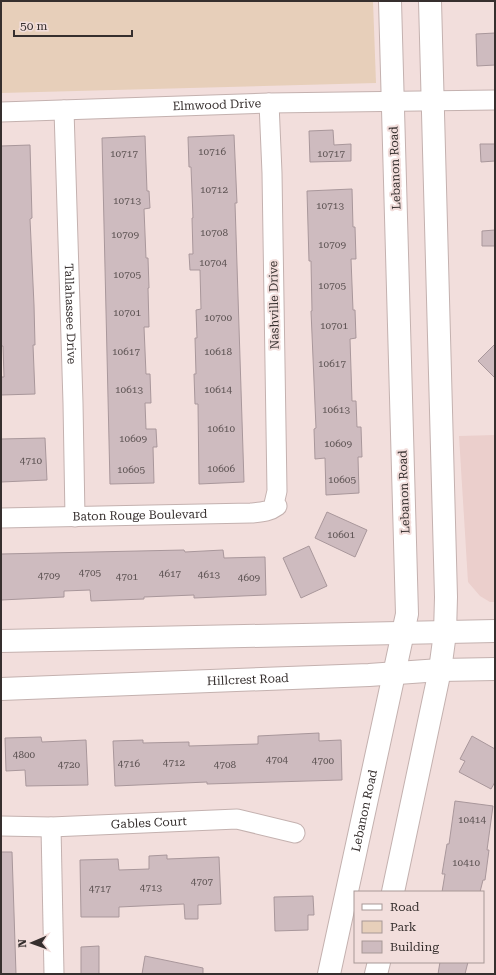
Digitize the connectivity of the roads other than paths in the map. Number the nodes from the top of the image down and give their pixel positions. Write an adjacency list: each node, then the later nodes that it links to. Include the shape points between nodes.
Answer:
1 (390, 1): 4 (main road, Lebanon Road)
2 (430, 1): 5 (main road)
3 (495, 100): 5 (street, Elmwood Drive)
4 (393, 101): 5 (street, Elmwood Drive); 6 (street, Elmwood Drive); 13 (main road, Lebanon Road, via 407,591)
5 (432, 101): 14 (main road)
6 (269, 103): 7 (street, Elmwood Drive); 9 (street, Nashville Drive, via 277,491 274,504)
7 (64, 110): 8 (street, Elmwood Drive); 10 (street, Tallahassee Drive)
8 (1, 112)
9 (277, 506): 10 (street, Baton Rouge Boulevard, via 265,512 251,513)
10 (75, 517): 11 (street, Baton Rouge Boulevard)
11 (1, 518)
12 (495, 631): 14 (main road)
13 (404, 633): 14 (main road); 15 (main road); 18 (main road, Lebanon Road)
14 (445, 633): 17 (main road)
15 (1, 641)
16 (495, 669): 17 (main road, Hillcrest Road)
17 (440, 670): 18 (main road, Hillcrest Road); 23 (main road)
18 (394, 674): 19 (main road, Hillcrest Road); 26 (main road, Lebanon Road)
19 (1, 689)
20 (1, 826): 21 (street, Gables Court)
21 (51, 827): 22 (street, Gables Court, via 237,820); 25 (street)
22 (295, 833)
23 (393, 891)
24 (379, 963): 27 (main road)
25 (54, 974)
26 (328, 974)
27 (376, 974)

